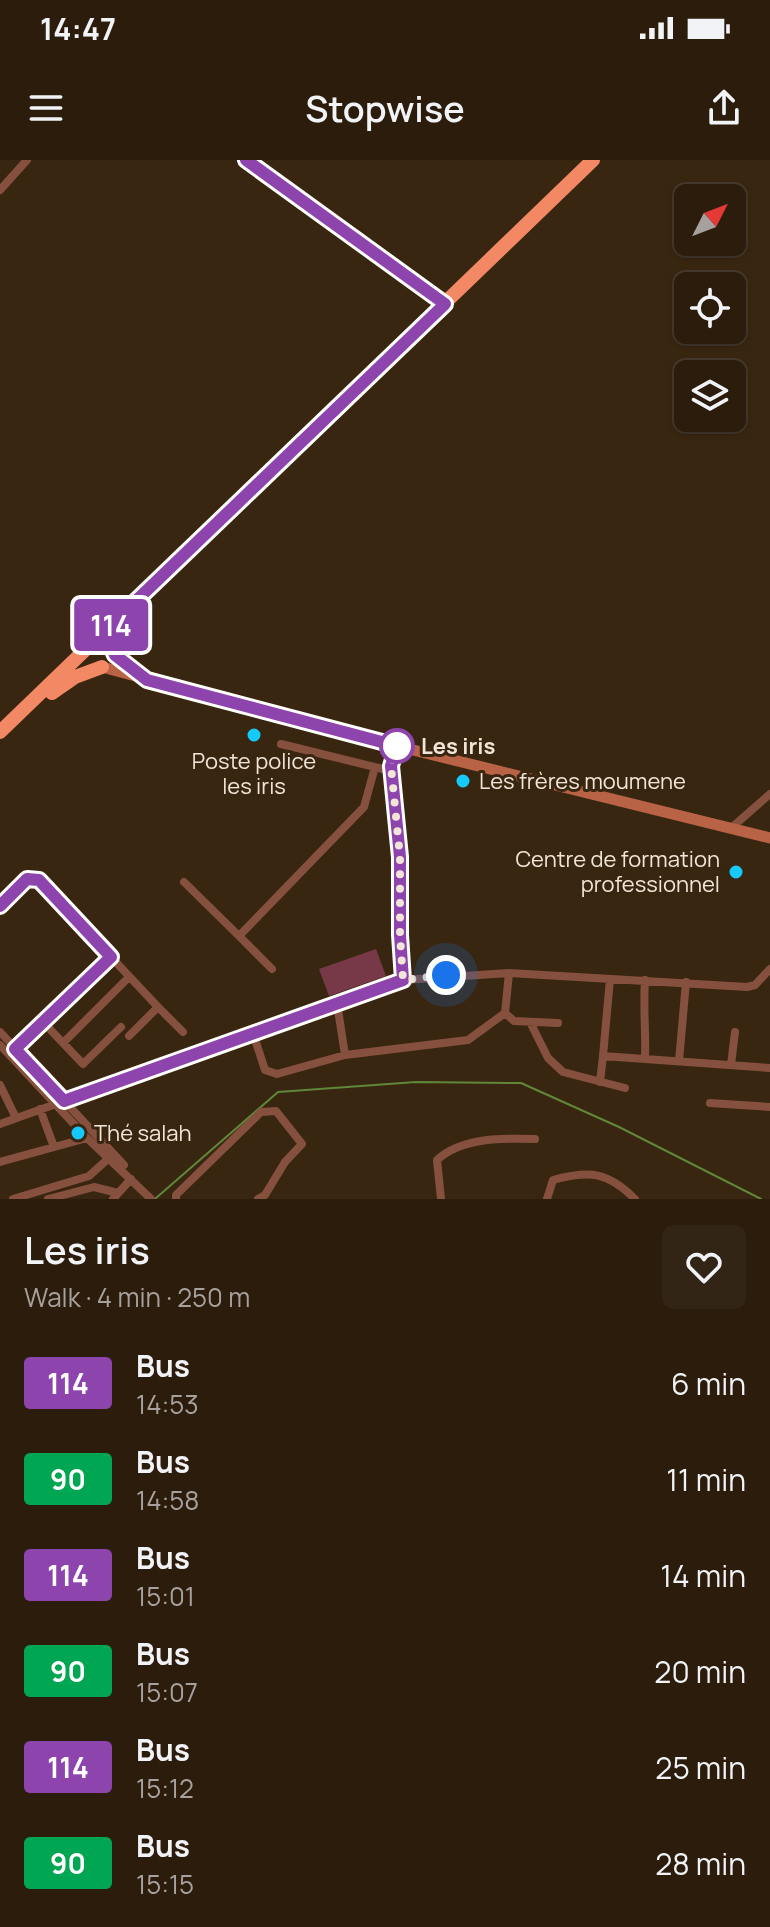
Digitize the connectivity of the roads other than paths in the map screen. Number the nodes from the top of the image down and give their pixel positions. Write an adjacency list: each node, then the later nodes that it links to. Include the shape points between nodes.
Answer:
1 (27, 160): 5 (street)
2 (246, 160): 6 (street)
3 (593, 160): 6 (highway)
4 (604, 160): 8 (highway, via 133,614 119,634)
5 (0, 190)
6 (445, 304): 7 (highway)
7 (91, 644): 8 (highway, via 109,642); 9 (highway, via 90,661); 11 (highway)
8 (115, 655): 9 (highway); 10 (street)
9 (102, 667): 10 (street); 12 (highway, via 63,684)
10 (147, 680): 14 (street)
11 (0, 732)
12 (0, 743)
13 (281, 744): 15 (street)
14 (397, 746): 16 (street); 18 (street)
15 (375, 767): 16 (street); 22 (street, via 364,807)
16 (391, 771): 29 (street, via 400,857)
17 (770, 794): 18 (street)
18 (730, 829): 19 (street)
19 (770, 838)
20 (184, 882): 22 (street)
21 (0, 906): 23 (street, via 27,879 39,880)
22 (239, 936): 24 (street)
23 (111, 957): 27 (street); 35 (street)
24 (272, 969)
25 (509, 973): 28 (street); 29 (street); 34 (street)
26 (768, 976): 31 (street, via 747,987)
27 (129, 977): 33 (street); 44 (street)
28 (610, 979): 30 (street); 48 (street)
29 (403, 980): 32 (street)
30 (645, 980): 31 (street); 49 (street)
31 (686, 982): 50 (street)
32 (337, 1003): 42 (street); 47 (street)
33 (158, 1007): 40 (street); 43 (street)
34 (505, 1013): 36 (street, via 514,1021); 47 (street, via 468,1040)
35 (43, 1022): 44 (street); 46 (street)
36 (530, 1022): 37 (street); 53 (street, via 555,1067)
37 (558, 1023)
38 (121, 1027): 44 (street, via 83,1064)
39 (0, 1032): 46 (street)
40 (183, 1032)
41 (735, 1032): 51 (street)
42 (253, 1033): 47 (street, via 270,1073); 56 (street)
43 (129, 1036)
44 (63, 1043)
45 (0, 1045): 46 (street)
46 (7, 1053): 56 (street); 57 (street)
47 (345, 1055)
48 (603, 1056): 49 (street); 53 (street)
49 (645, 1058): 50 (street)
50 (679, 1061): 51 (street)
51 (731, 1065): 52 (street)
52 (770, 1068)
53 (600, 1082): 55 (street)
54 (0, 1085): 61 (street)
55 (625, 1088)
56 (64, 1101): 57 (street); 68 (street)
57 (54, 1103): 60 (street); 63 (street)
58 (710, 1103): 59 (street)
59 (770, 1107)
60 (40, 1109): 61 (street); 65 (street)
61 (16, 1118): 62 (street)
62 (0, 1124)
63 (87, 1138): 65 (street); 66 (street)
64 (535, 1139): 75 (street, via 494,1138 446,1151 437,1160)
65 (54, 1147): 67 (street)
66 (109, 1158): 68 (street); 70 (street, via 89,1176)
67 (0, 1162)
68 (133, 1181): 69 (street); 72 (street)
69 (116, 1196): 71 (street, via 94,1187)
70 (13, 1199)
71 (48, 1199)
72 (151, 1199)
73 (176, 1199): 74 (street, via 261,1112 276,1111 302,1144)
74 (258, 1199)
75 (441, 1199)
76 (547, 1199): 77 (street, via 553,1180 594,1174 618,1182)
77 (635, 1199)

